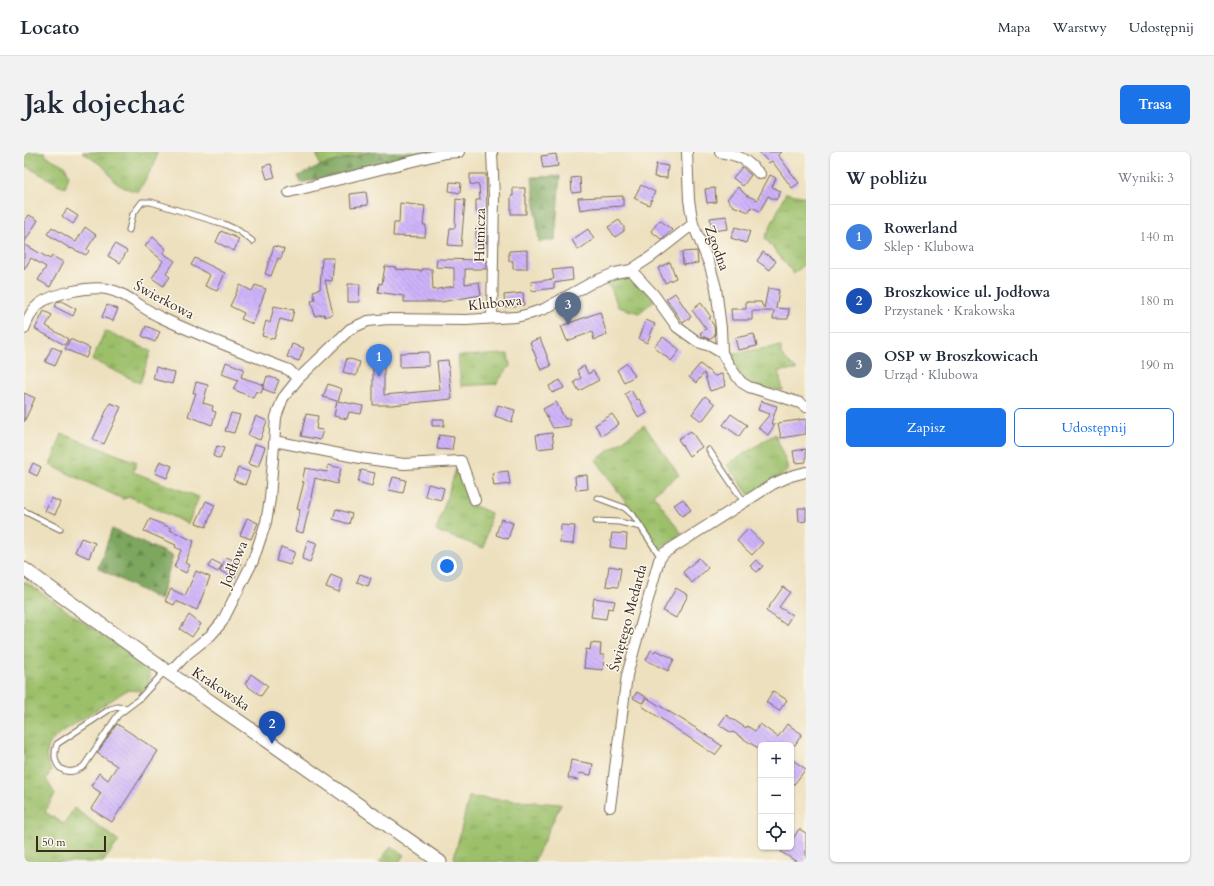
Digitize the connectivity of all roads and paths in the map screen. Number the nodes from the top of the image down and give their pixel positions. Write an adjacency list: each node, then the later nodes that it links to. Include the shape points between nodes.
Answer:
1 (459, 152): 6 (street, via 437,155)
2 (492, 152): 11 (street, Hutnicza)
3 (687, 152): 7 (street, Zgodna)
4 (720, 152): 5 (street, via 746,160)
5 (760, 174)
6 (289, 192)
7 (693, 224): 10 (street, Klubowa); 13 (street, Zgodna, via 716,288)
8 (129, 230): 9 (lane, via 133,214 142,202 151,202 224,224)
9 (252, 241)
10 (631, 270): 11 (street, Klubowa, via 593,282 544,309 516,317); 13 (street, via 654,295 677,327 698,342)
11 (492, 318): 14 (street, Klubowa, via 368,321 350,329)
12 (24, 329): 14 (street, Świerkowa, via 38,304 49,298 92,288 106,289 121,293 165,319 289,370)
13 (722, 353): 15 (street, Zgodna, via 730,368 749,388)
14 (298, 379): 16 (street, Jodłowa, via 283,398 276,417)
15 (806, 407)
16 (274, 441): 20 (street, via 404,464 461,461); 28 (street, Jodłowa, via 266,522 253,561 222,622 211,635)
17 (709, 450): 21 (lane)
18 (806, 472): 21 (street, Świętego Medarda, via 773,484)
19 (598, 498): 24 (lane, via 625,508)
20 (475, 500)
21 (744, 502): 26 (street, Świętego Medarda)
22 (24, 511): 25 (lane)
23 (596, 521): 24 (lane, via 619,522)
24 (641, 527): 26 (lane)
25 (60, 529)
26 (662, 556): 30 (street, Świętego Medarda, via 626,675)
27 (24, 569): 28 (street, Krakowska)
28 (167, 672): 29 (lane); 31 (street, Krakowska)
29 (127, 708): 29 (lane, via 110,709 57,744 54,752 59,768 68,772 77,771 84,766 118,715)
30 (610, 807)
31 (440, 862)

